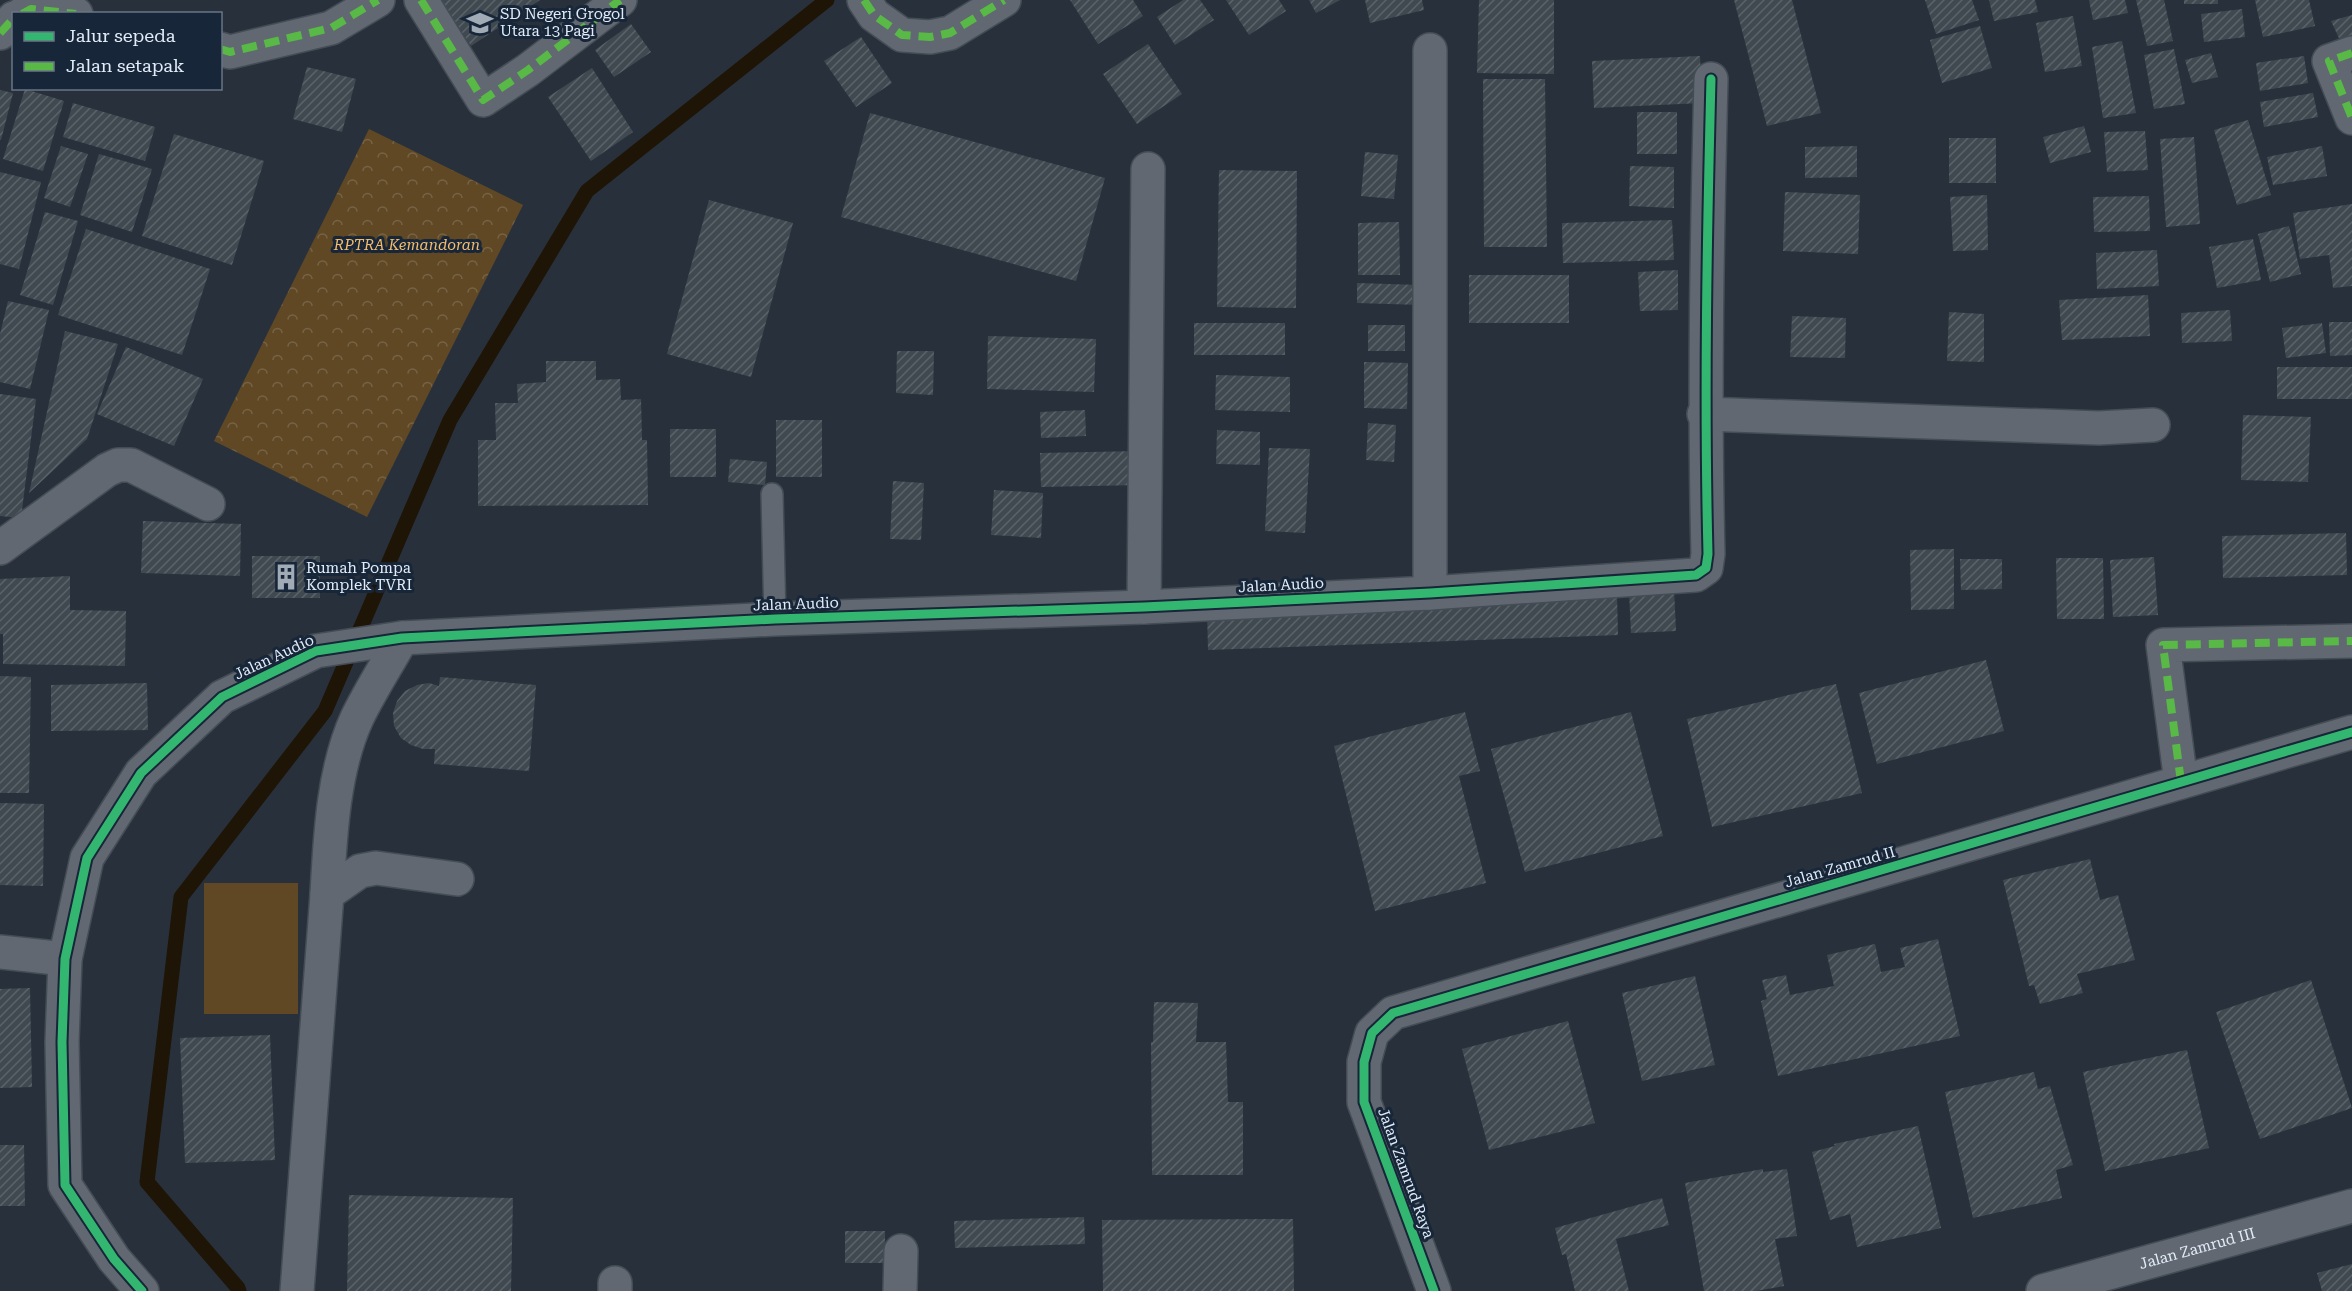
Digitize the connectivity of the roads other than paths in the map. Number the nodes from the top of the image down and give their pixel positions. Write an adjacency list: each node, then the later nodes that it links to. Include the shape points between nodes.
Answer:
1 (378, 0): 10 (street, via 331,28 230,52)
2 (422, 0): 3 (street, via 483,100)
3 (620, 0)
4 (1004, 0): 5 (street, via 950,33 930,37 902,35)
5 (869, 7)
6 (26, 12): 7 (street)
7 (58, 12)
8 (12, 20): 9 (street)
9 (0, 33)
10 (222, 50)
11 (1430, 50): 21 (street)
12 (2352, 53): 14 (street, via 2329,61)
13 (1712, 79): 16 (street)
14 (2352, 117)
15 (1148, 169): 22 (street)
16 (1704, 414): 17 (street, via 2099,428); 21 (street, Jalan Audio, via 1707,554 1706,568 1696,575)
17 (2153, 425)
18 (772, 494): 23 (lane)
19 (208, 504): 20 (street, via 131,465 118,465)
20 (0, 548)
21 (1430, 592): 22 (street, Jalan Audio)
22 (1144, 607): 23 (street, Jalan Audio)
23 (775, 619): 24 (street, Jalan Audio)
24 (389, 640): 29 (street, via 339,775); 31 (street, Jalan Audio, via 316,651 222,697 141,773 87,858)
25 (2352, 641): 27 (street, via 2163,645)
26 (2352, 732): 27 (street, Jalan Zamrud II)
27 (2181, 782): 32 (street, Jalan Zamrud II, via 1393,1013 1372,1033)
28 (457, 879): 29 (street, via 375,868 360,872)
29 (327, 894): 36 (street)
30 (0, 952): 31 (street)
31 (65, 959): 35 (street, Jalan Audio, via 65,1185 114,1259)
32 (1364, 1062): 38 (street, Jalan Zamrud Raya, via 1364,1102)
33 (2352, 1206): 39 (street, Jalan Zamrud III)
34 (901, 1251): 37 (street)
35 (142, 1291)
36 (297, 1291)
37 (900, 1291)
38 (1434, 1291)
39 (2043, 1291)

